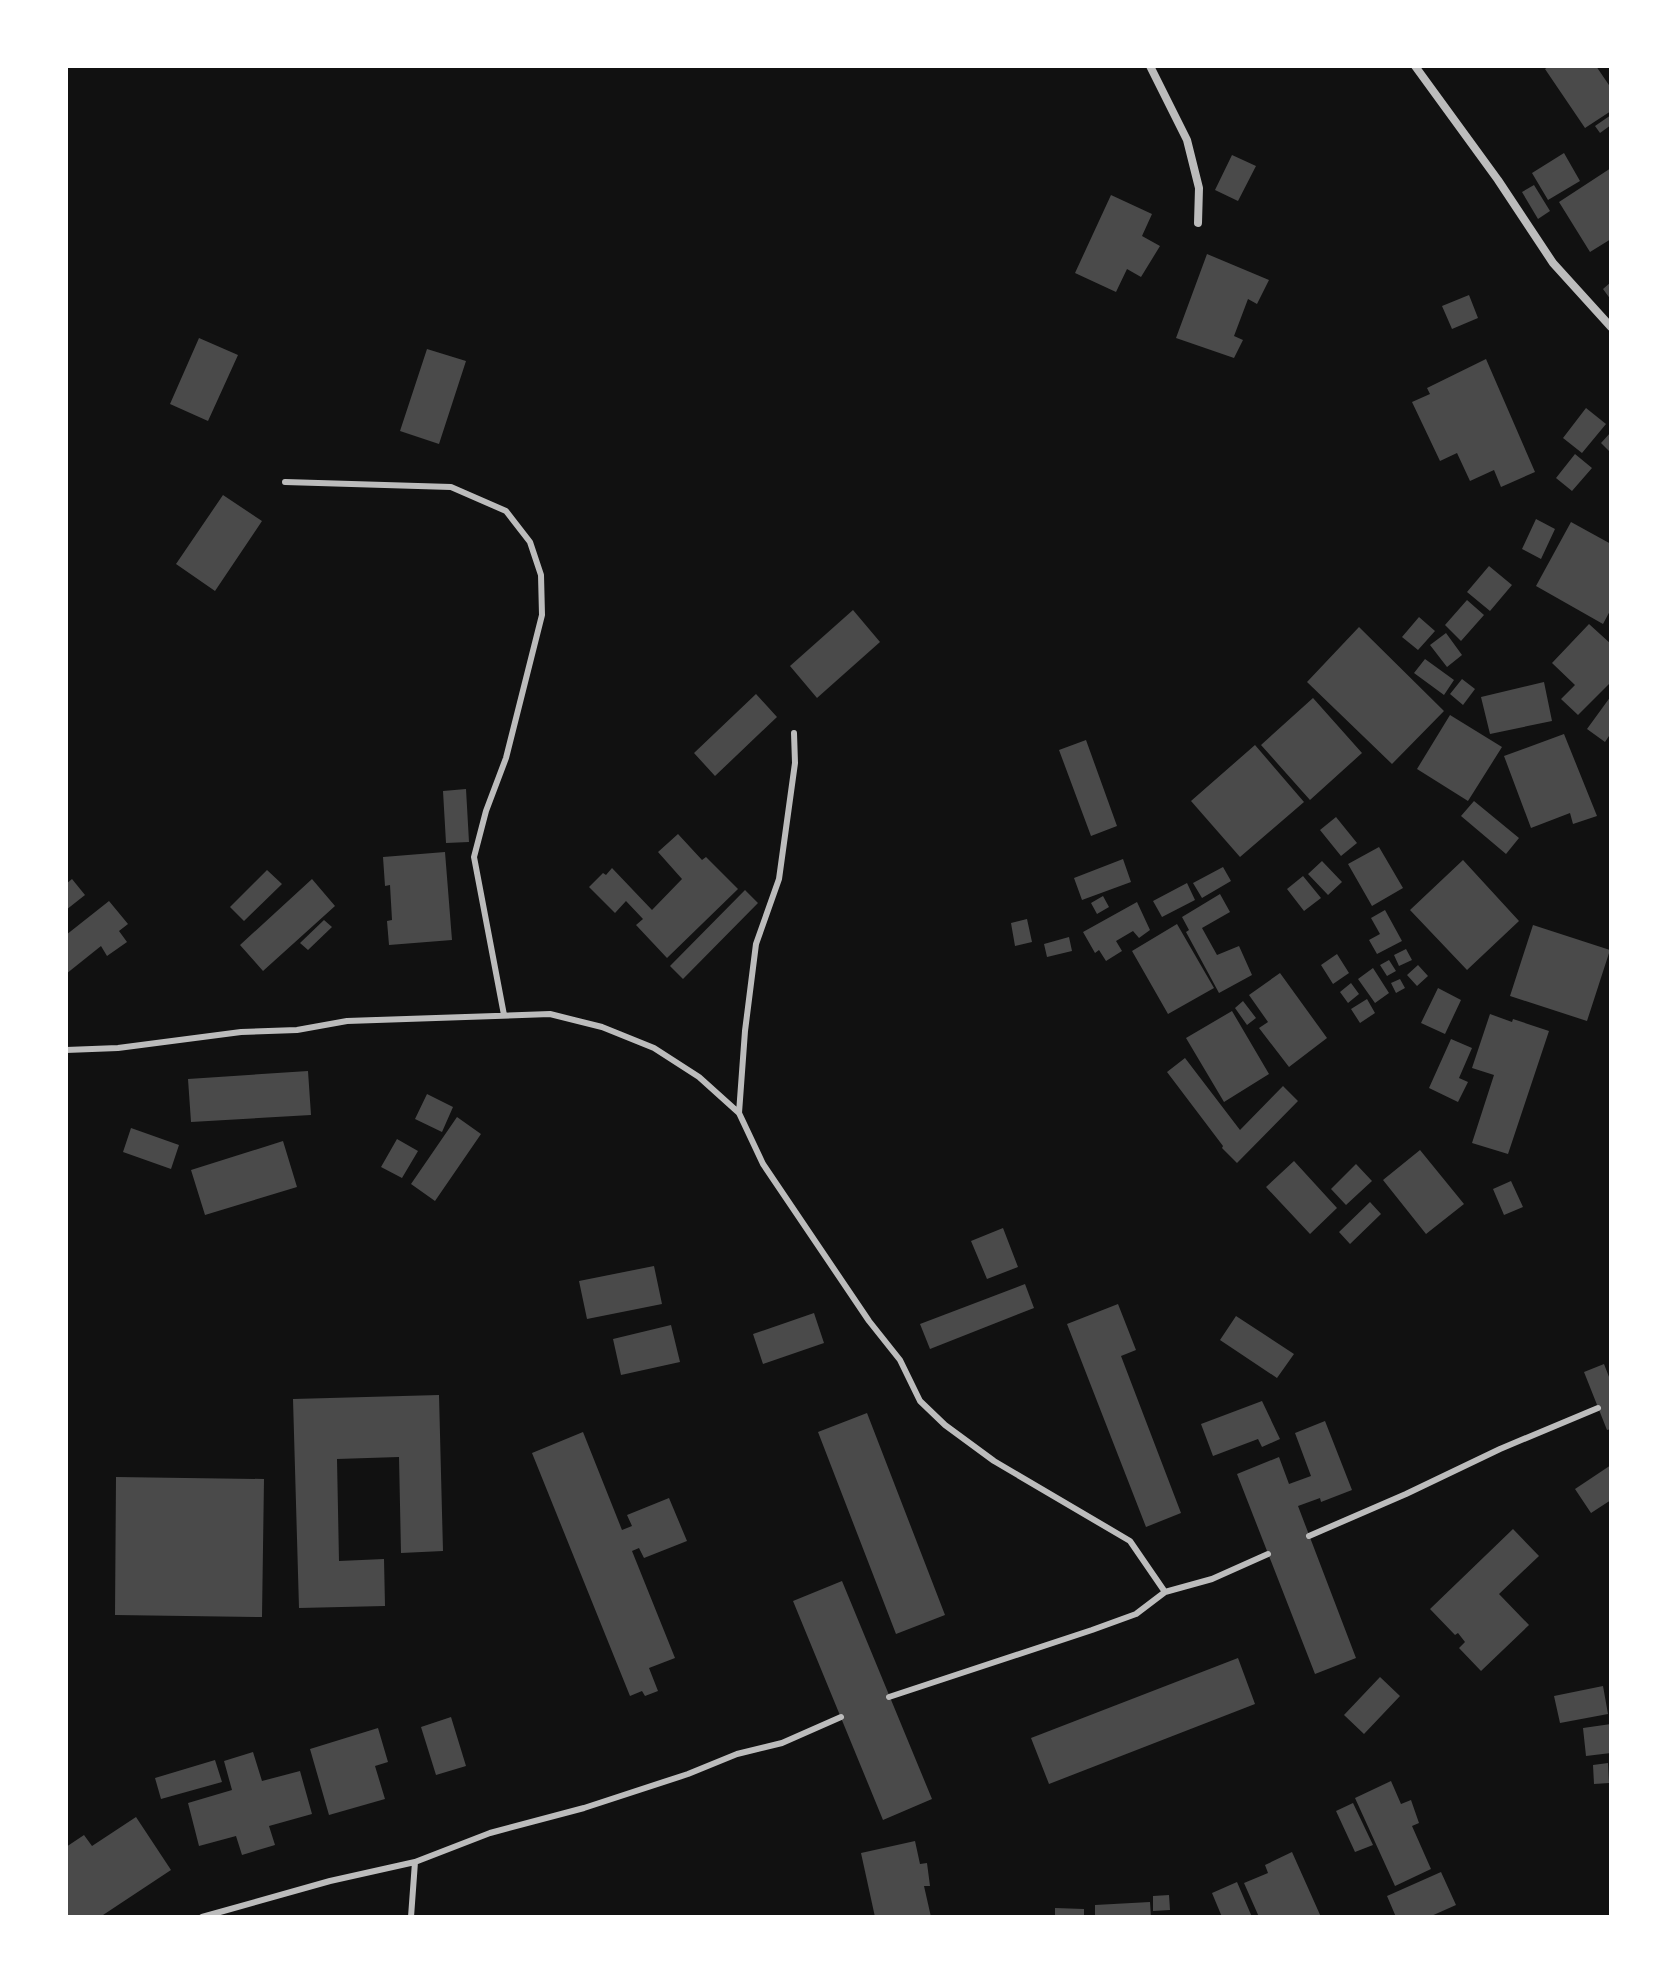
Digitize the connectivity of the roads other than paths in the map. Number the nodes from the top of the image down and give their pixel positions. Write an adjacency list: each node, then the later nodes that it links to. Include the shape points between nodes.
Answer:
1 (1150, 66): 3 (street, via 1187,140 1199,188)
2 (1415, 66): 4 (street, via 1553,263)
3 (1198, 223)
4 (1611, 327)
5 (285, 482): 7 (lane, via 451,487 506,511 530,542 541,575 542,615 506,758 474,857)
6 (794, 733): 9 (lane, via 795,763 779,879 756,944)
7 (504, 1015): 8 (lane, via 347,1021); 9 (lane, via 550,1014 654,1048 699,1077)
8 (66, 1050)
9 (739, 1113): 13 (lane, via 763,1164 900,1360 920,1401 994,1461 1130,1541)
10 (1598, 1408): 11 (lane)
11 (1309, 1536)
12 (1268, 1554): 13 (lane, via 1212,1579)
13 (1165, 1592): 14 (lane, via 1136,1614)
14 (889, 1697)
15 (841, 1717): 16 (lane, via 782,1743 490,1833)
16 (415, 1862): 17 (lane); 18 (lane)
17 (202, 1917)
18 (411, 1917)

